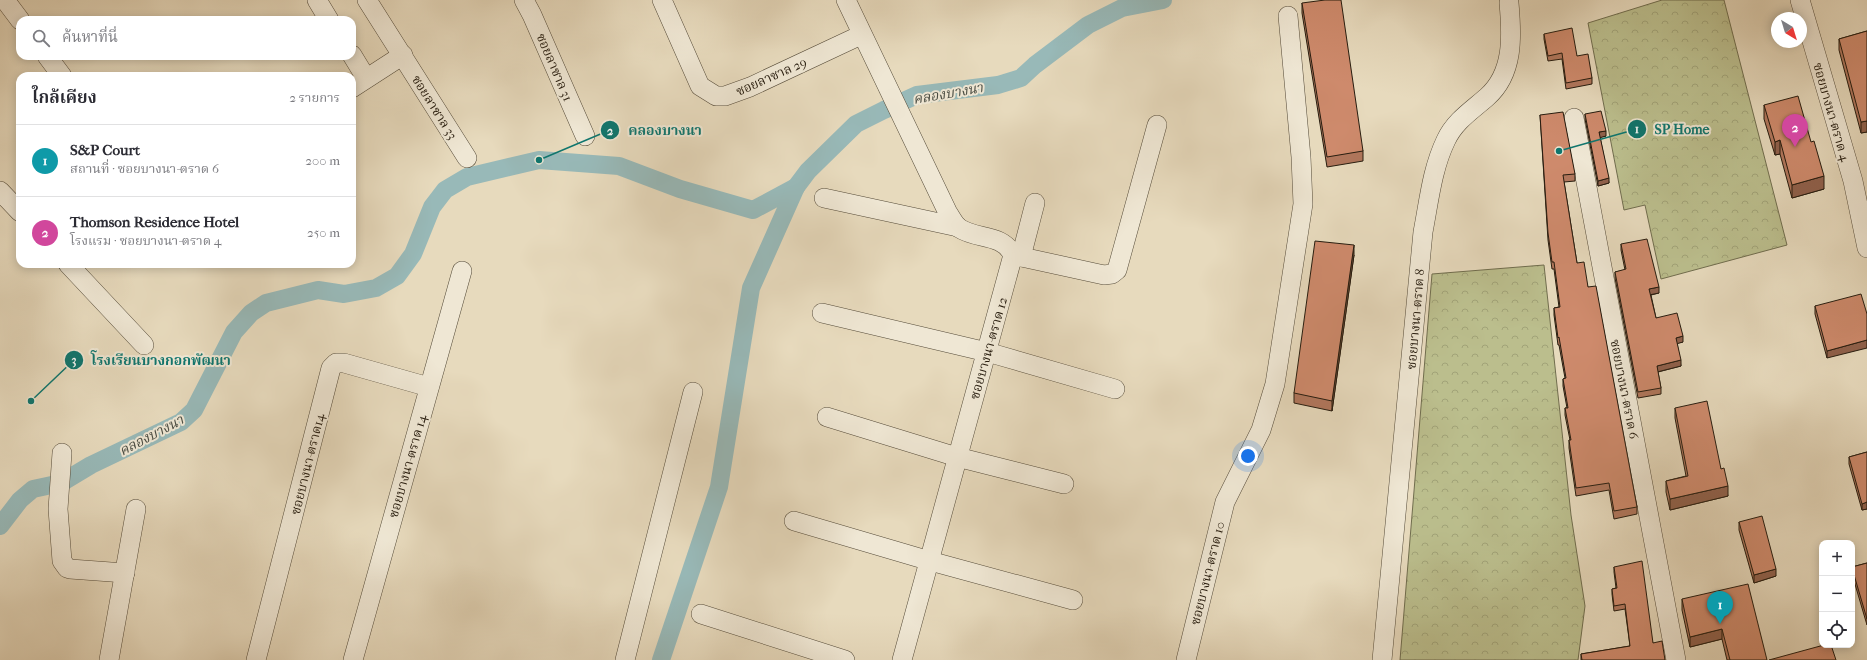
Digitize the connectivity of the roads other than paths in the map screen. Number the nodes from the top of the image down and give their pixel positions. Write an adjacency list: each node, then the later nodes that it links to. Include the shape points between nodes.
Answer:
1 (5, 0): 9 (street)
2 (316, 0): 10 (street)
3 (367, 0): 13 (street, ซอยลาซาล 33)
4 (524, 0): 20 (street, ซอยลาซาล 31)
5 (662, 0): 12 (street, ซอยลาซาล 29, via 700,86 716,96 725,96 750,87)
6 (846, 0): 12 (street)
7 (1800, 0): 27 (street, ซอยบางนา-ตราด 4, via 1853,182)
8 (1509, 3): 54 (street, ซอยบางนา-ตราด 8, via 1511,44 1507,67 1500,82 1488,96 1456,122 1446,140 1431,184 1424,232)
9 (17, 16)
10 (326, 16)
11 (1288, 16): 53 (street, ซอยบางนา-ตราด 10, via 1303,204 1275,384 1261,430 1225,502)
12 (861, 35): 26 (street, via 948,213)
13 (403, 55): 17 (street); 21 (street, ซอยลาซาล 33)
14 (50, 60): 16 (street)
15 (353, 60): 17 (street)
16 (59, 72)
17 (359, 83)
18 (1574, 118): 55 (street, ซอยบางนา-ตราด 6)
19 (1157, 125): 28 (street, via 1117,270 1104,275)
20 (585, 136)
21 (467, 158)
22 (0, 191): 25 (street)
23 (824, 198): 26 (street)
24 (1035, 203): 28 (street, ซอยบางนา-ตราด 12)
25 (16, 208)
26 (958, 227): 28 (street, via 969,233 993,238)
27 (1867, 248)
28 (1017, 256): 33 (street, ซอยบางนา-ตราด 12)
29 (72, 268): 32 (street)
30 (462, 271): 34 (street, ซอยบางนา-ตราด 14)
31 (822, 313): 33 (street)
32 (144, 346)
33 (987, 352): 35 (street); 39 (street, ซอยบางนา-ตราด 12)
34 (429, 387): 48 (street, ซอยบางนา-ตราด14, via 344,363 336,363 331,368); 49 (street, ซอยบางนา-ตราด 14)
35 (1115, 389)
36 (693, 392): 50 (street)
37 (827, 417): 39 (street)
38 (62, 453): 44 (street, via 58,509 61,558 67,568)
39 (957, 457): 40 (street); 43 (street, ซอยบางนา-ตราด 12)
40 (1064, 484)
41 (136, 509): 44 (street)
42 (794, 521): 43 (street)
43 (930, 561): 45 (street); 52 (street, ซอยบางนา-ตราด 12)
44 (125, 573): 47 (street)
45 (1073, 600)
46 (701, 614): 51 (street)
47 (109, 660)
48 (256, 660)
49 (353, 660)
50 (625, 660)
51 (845, 660)
52 (902, 660)
53 (1186, 660)
54 (1382, 660)
55 (1676, 660)

